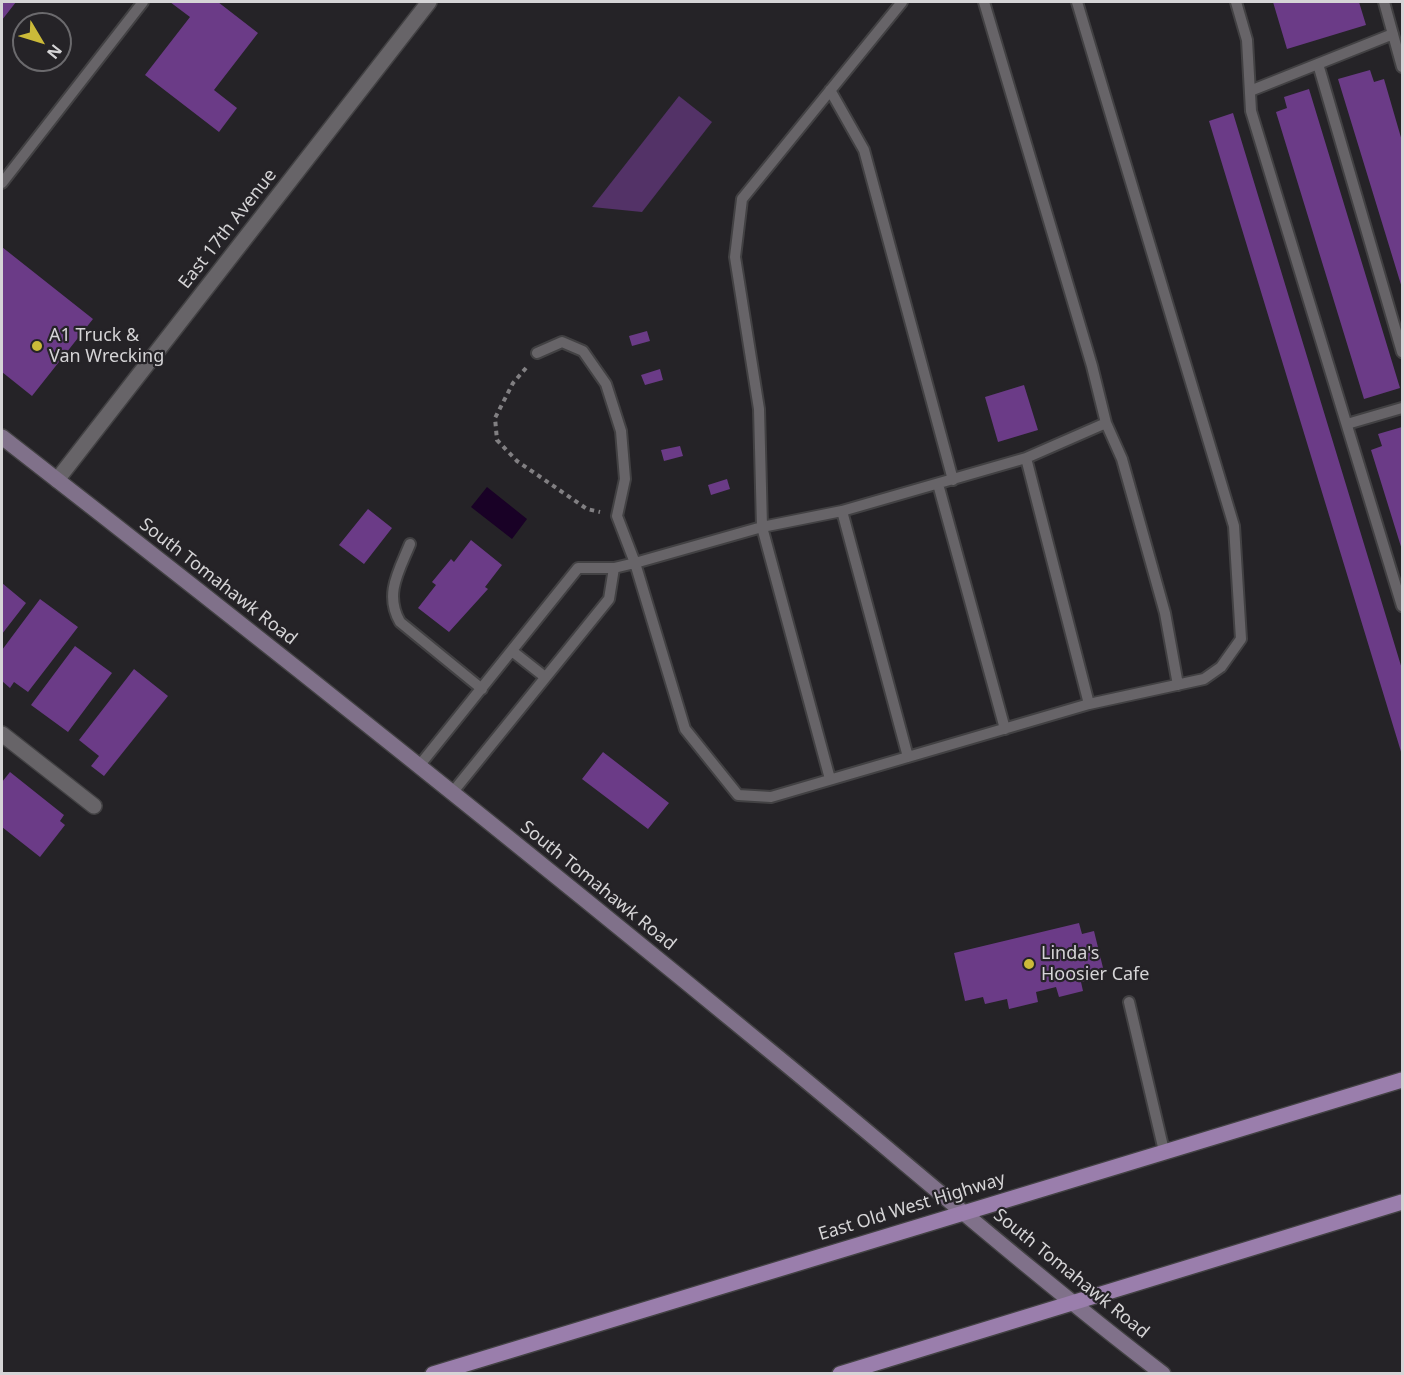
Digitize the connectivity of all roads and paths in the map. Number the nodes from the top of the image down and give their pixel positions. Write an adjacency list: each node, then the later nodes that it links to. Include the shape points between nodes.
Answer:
1 (143, 2): 13 (lane)
2 (429, 2): 21 (street, East 17th Avenue)
3 (902, 2): 11 (lane)
4 (984, 2): 17 (lane)
5 (1077, 2): 33 (lane, via 1234,526 1241,639 1221,667 1204,679)
6 (1236, 2): 12 (lane, via 1247,40)
7 (1384, 2): 8 (lane)
8 (1393, 34): 9 (lane); 10 (lane)
9 (1318, 64): 12 (lane); 14 (lane)
10 (1402, 67)
11 (830, 90): 22 (lane, via 864,150); 26 (lane, via 742,199 735,257 759,409)
12 (1250, 91): 18 (lane, via 1251,111)
13 (2, 183)
14 (1402, 352)
15 (537, 353): 25 (lane, via 562,342 583,351 606,384 621,431 625,479); 25 (path, via 513,383 495,418 497,440 517,460 587,509)
16 (1402, 408): 18 (lane)
17 (1106, 423): 20 (lane); 33 (lane, via 1122,459 1165,613)
18 (1347, 424): 30 (lane)
19 (2, 437): 21 (main road, South Tomahawk Road)
20 (1026, 458): 22 (lane); 35 (lane)
21 (57, 480): 39 (main road, South Tomahawk Road)
22 (953, 480): 23 (lane)
23 (938, 484): 24 (lane); 36 (lane)
24 (842, 512): 26 (lane); 38 (lane)
25 (617, 516): 28 (lane)
26 (762, 527): 28 (lane); 40 (lane)
27 (410, 544): 34 (lane, via 394,582 394,612 400,622)
28 (635, 563): 29 (lane); 40 (lane, via 685,729 738,795 771,797)
29 (614, 568): 31 (lane, via 578,568); 32 (lane, via 609,599)
30 (1402, 606)
31 (512, 651): 32 (lane); 34 (lane)
32 (545, 677): 41 (lane)
33 (1178, 685): 35 (lane)
34 (482, 689): 39 (lane)
35 (1089, 704): 36 (lane)
36 (1005, 729): 38 (lane)
37 (2, 734): 42 (street)
38 (908, 757): 40 (lane)
39 (419, 766): 41 (main road, South Tomahawk Road)
40 (830, 779)
41 (452, 793): 47 (main road, South Tomahawk Road)
42 (94, 806)
43 (1129, 1002): 45 (lane)
44 (1402, 1080): 45 (main road, East Old West Highway)
45 (1164, 1151): 47 (main road, East Old West Highway)
46 (1402, 1202): 48 (main road)
47 (964, 1212): 48 (main road, South Tomahawk Road); 49 (main road, East Old West Highway)
48 (1073, 1302): 50 (main road); 51 (main road, South Tomahawk Road)
49 (433, 1374)
50 (840, 1374)
51 (1163, 1374)

